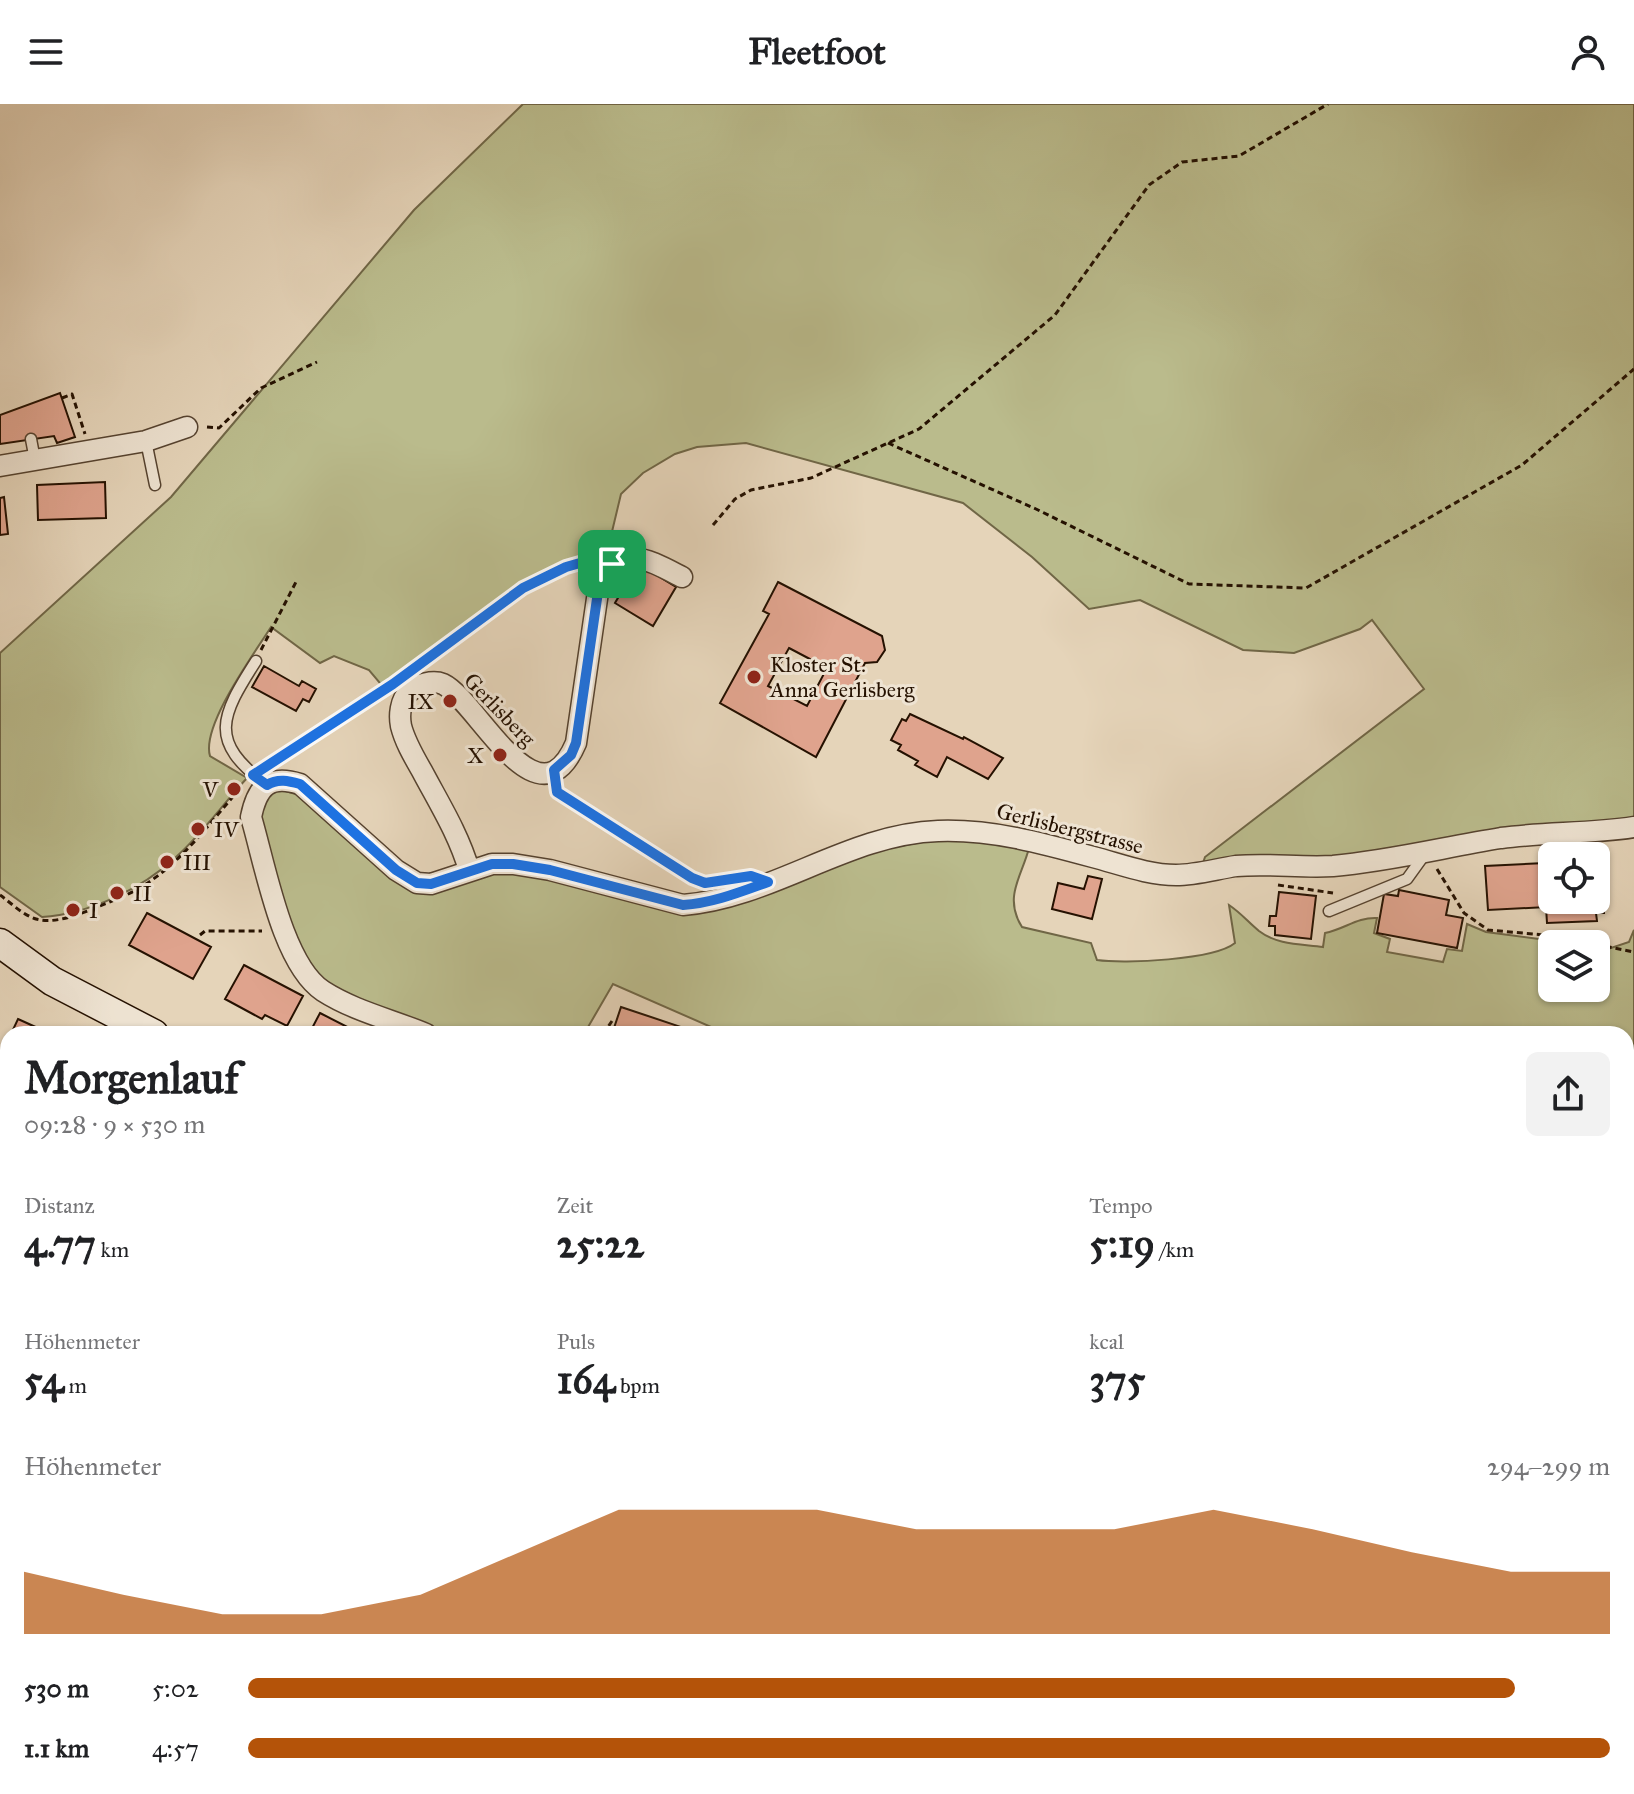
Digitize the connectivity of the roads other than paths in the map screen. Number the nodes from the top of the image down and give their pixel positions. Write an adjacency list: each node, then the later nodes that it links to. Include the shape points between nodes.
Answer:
1 (187, 427): 3 (street)
2 (31, 439): 4 (lane)
3 (146, 441): 4 (street); 6 (lane)
4 (35, 460): 5 (street)
5 (0, 466)
6 (155, 485)
7 (682, 577): 12 (street, Gerlisberg, via 630,556 608,567 599,585 576,743 554,770 524,766 440,683 410,690 403,700 401,725 463,847)
8 (256, 661): 9 (lane, via 234,695 225,726 235,757)
9 (260, 780): 12 (street, Gerlisbergstrasse, via 300,784 417,883 431,884); 16 (street, via 251,817 284,930 303,973 322,991)
10 (1634, 827): 11 (street, Gerlisbergstrasse, via 1503,838)
11 (1426, 853): 12 (street, Gerlisbergstrasse, via 1329,866 1237,866 1154,874 1038,842 977,831 937,831 870,843 729,896 683,905 538,868 492,864); 13 (lane, via 1407,879)
12 (469, 870)
13 (1329, 911)
14 (0, 943): 15 (main road, via 52,981)
15 (139, 1026)
16 (405, 1026)

